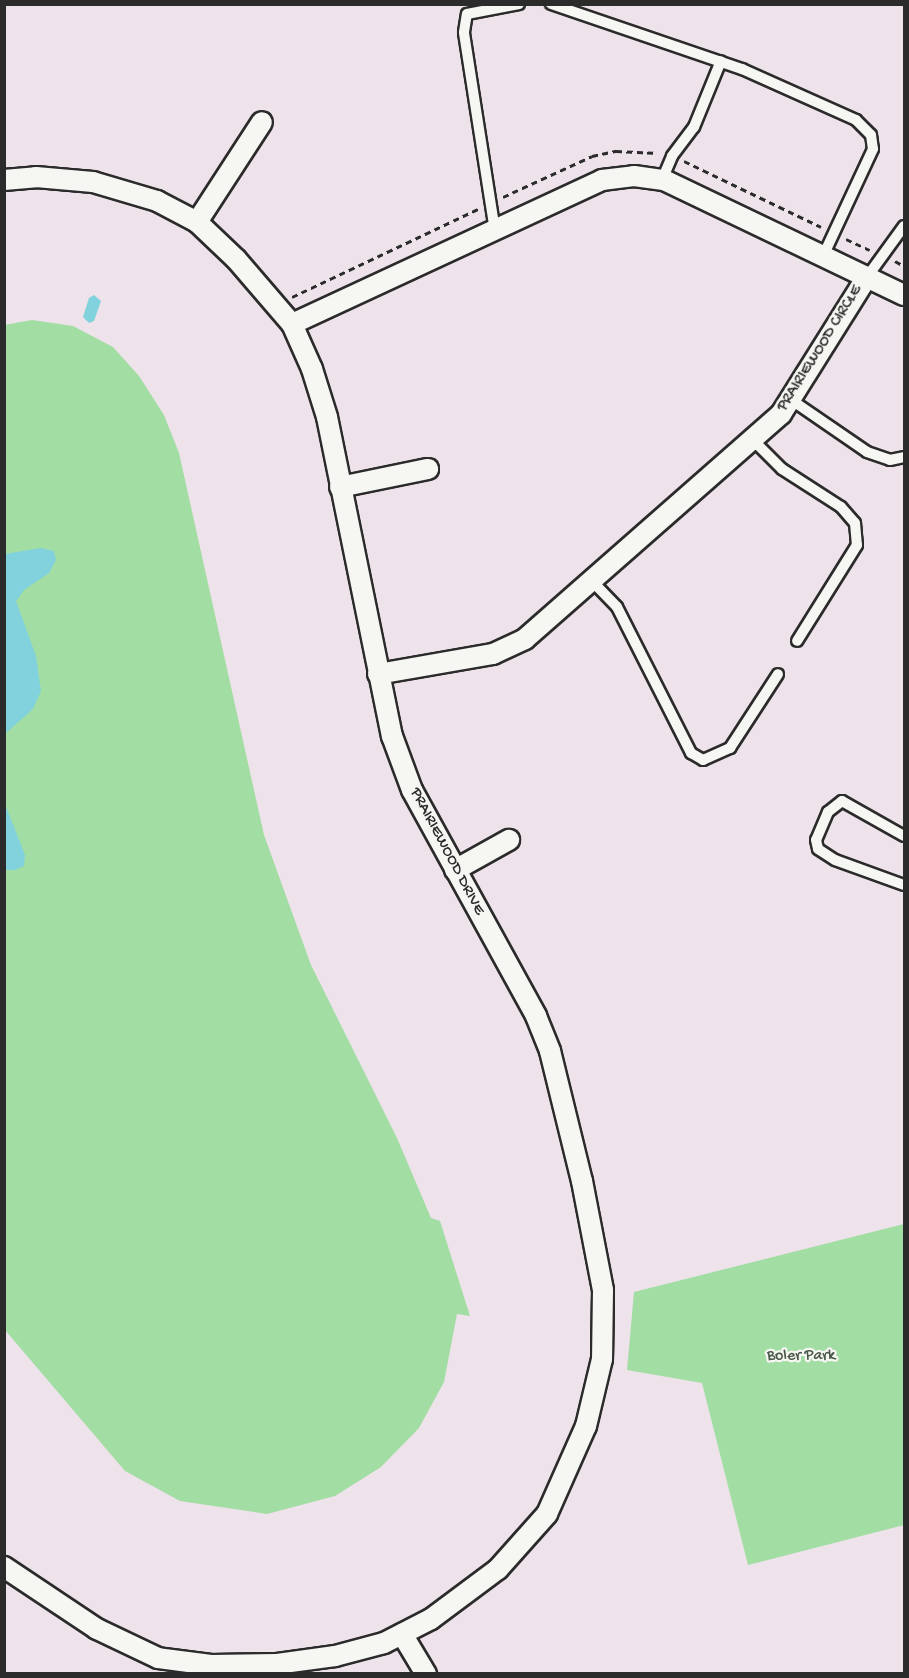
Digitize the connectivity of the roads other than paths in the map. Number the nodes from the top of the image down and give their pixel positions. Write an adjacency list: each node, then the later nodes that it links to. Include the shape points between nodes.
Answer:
1 (519, 4): 9 (lane, via 467,15 464,32)
2 (551, 4): 3 (lane)
3 (721, 61): 6 (lane, via 694,127 672,156); 10 (lane, via 856,120 870,135 873,149 865,172)
4 (262, 122): 7 (street)
5 (4, 180): 7 (street, PRAIRIEWOOD DRIVE, via 36,177 93,182 157,201)
6 (662, 180): 9 (street, PRAIRIEWOOD CIRCLE, via 634,176 602,180); 10 (street, PRAIRIEWOOD CIRCLE)
7 (197, 222): 13 (street, PRAIRIEWOOD DRIVE)
8 (904, 226): 11 (lane)
9 (495, 231): 13 (street, PRAIRIEWOOD CIRCLE)
10 (823, 256): 11 (street, PRAIRIEWOOD CIRCLE)
11 (867, 278): 12 (street); 14 (street, PRAIRIEWOOD CIRCLE)
12 (904, 295)
13 (292, 324): 18 (street, PRAIRIEWOOD DRIVE, via 324,408)
14 (790, 399): 15 (street, PRAIRIEWOOD CIRCLE, via 781,414); 16 (lane, via 867,452 890,460)
15 (753, 440): 19 (street, PRAIRIEWOOD CIRCLE); 20 (lane, via 782,469 841,507 855,523 856,545)
16 (904, 456)
17 (428, 469): 18 (street)
18 (340, 487): 21 (street, PRAIRIEWOOD DRIVE)
19 (590, 579): 21 (street, PRAIRIEWOOD CIRCLE, via 525,639 494,654); 22 (lane, via 616,607 691,753 703,760 730,748)
20 (797, 641)
21 (378, 674): 25 (street, PRAIRIEWOOD DRIVE, via 392,736 412,790)
22 (778, 674)
23 (904, 836): 26 (lane, via 842,801 828,812 816,840 818,849 835,860)
24 (509, 840): 25 (street)
25 (455, 870): 28 (street, PRAIRIEWOOD DRIVE, via 536,1016 550,1052 582,1181 603,1290 602,1359 580,1446 547,1514 498,1569 431,1619)
26 (904, 885)
27 (8, 1578): 29 (street, PRAIRIEWOOD DRIVE)
28 (402, 1634): 29 (street, PRAIRIEWOOD DRIVE, via 384,1643 302,1662); 30 (street)
29 (156, 1666)
30 (426, 1674)

